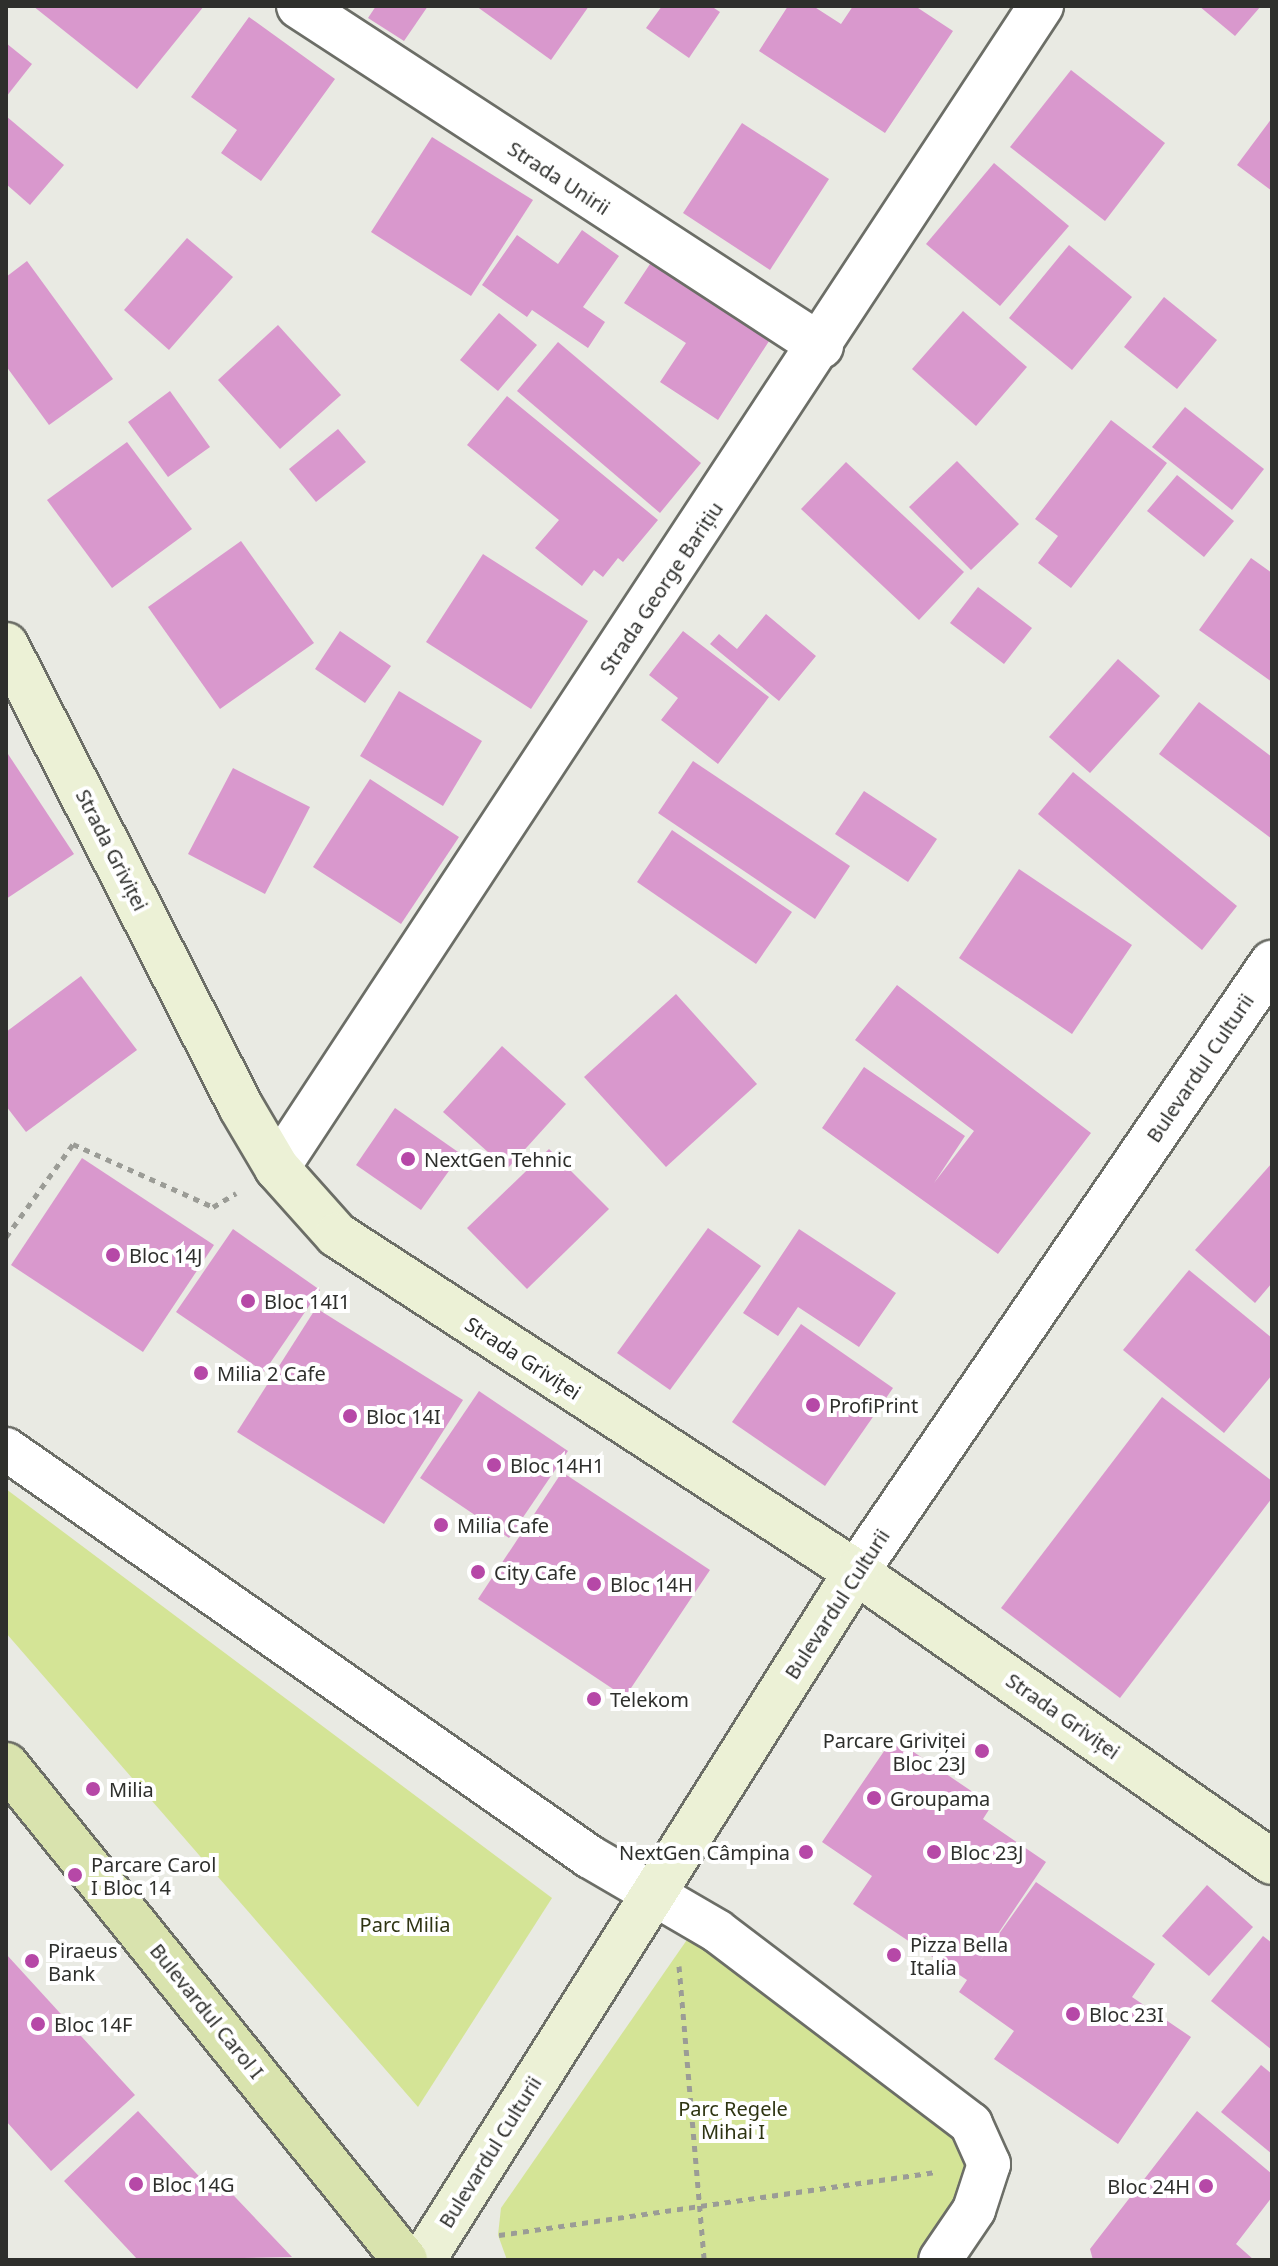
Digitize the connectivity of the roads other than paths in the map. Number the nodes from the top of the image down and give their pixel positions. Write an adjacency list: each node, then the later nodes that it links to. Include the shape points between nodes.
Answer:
1 (299, 6): 3 (street, Strada Unirii)
2 (1041, 6): 3 (street, Strada George Barițiu)
3 (821, 346): 6 (street, Strada George Barițiu)
4 (6, 645): 6 (main road, Strada Griviței)
5 (1272, 963): 8 (street, Bulevardul Culturii)
6 (277, 1168): 8 (main road, Strada Griviței, via 337,1235 378,1265)
7 (6, 1449): 11 (street, via 590,1857)
8 (856, 1572): 10 (main road, Strada Griviței); 11 (main road, Bulevardul Culturii)
9 (6, 1765): 12 (main road, Bulevardul Carol I)
10 (1272, 1862)
11 (653, 1893): 13 (main road, Bulevardul Culturii); 14 (street, via 717,1931 971,2124 989,2164 974,2210)
12 (405, 2260)
13 (423, 2260)
14 (940, 2260)

